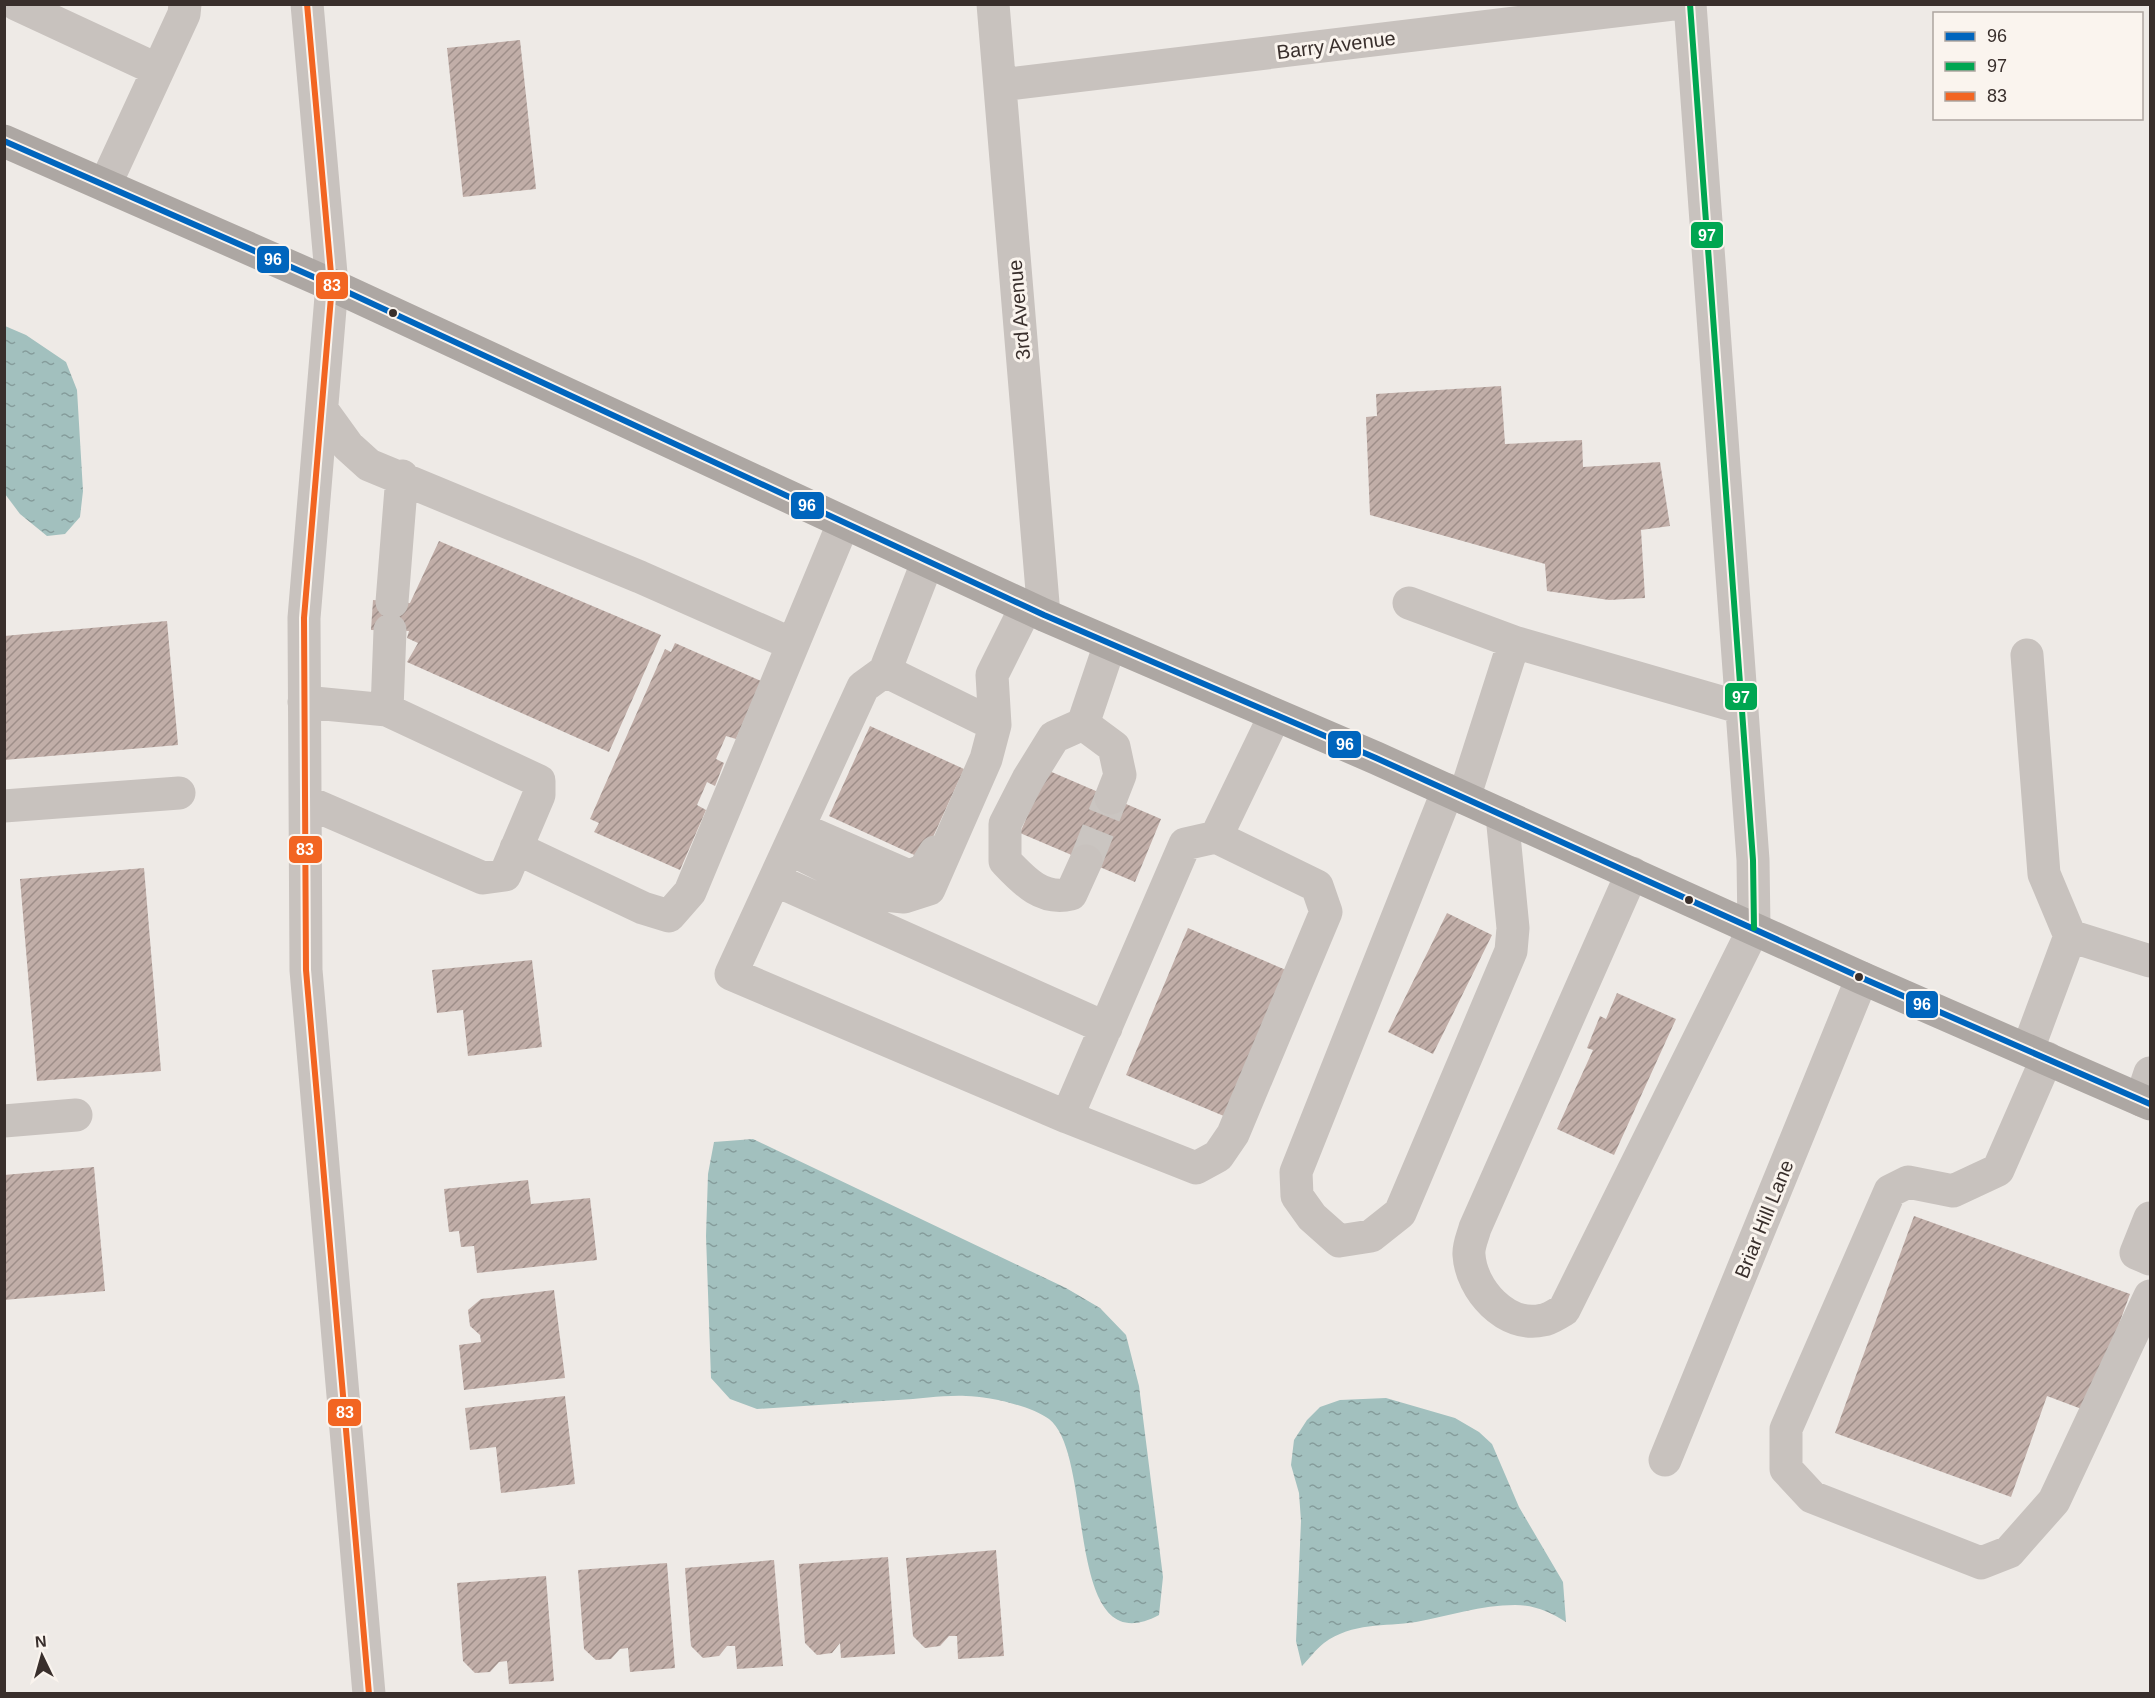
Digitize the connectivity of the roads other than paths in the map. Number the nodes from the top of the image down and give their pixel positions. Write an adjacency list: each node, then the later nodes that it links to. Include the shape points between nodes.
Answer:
1 (16, 4): 7 (street)
2 (184, 4): 7 (street, via 184,14)
3 (307, 4): 11 (street)
4 (993, 4): 8 (street, 3rd Avenue)
5 (1673, 4): 8 (street, Barry Avenue)
6 (1690, 4): 24 (street)
7 (158, 70): 10 (street)
8 (1000, 85): 17 (street, 3rd Avenue)
9 (4, 141): 10 (main road)
10 (105, 185): 11 (main road)
11 (333, 285): 12 (street); 14 (main road)
12 (322, 410): 13 (street, via 348,446 369,465); 23 (street, via 304,618)
13 (402, 476): 19 (street); 25 (street)
14 (843, 524): 15 (main road); 19 (street)
15 (927, 562): 17 (main road); 22 (street)
16 (1409, 603): 18 (street)
17 (1035, 611): 20 (main road); 28 (street, via 992,675)
18 (1514, 642): 24 (street); 30 (street)
19 (792, 644): 37 (street, via 690,892 669,915 643,908)
20 (1110, 644): 26 (main road); 27 (street)
21 (2027, 655): 42 (street, via 2044,874)
22 (885, 671): 28 (street); 36 (street, via 862,687)
23 (304, 702): 25 (street); 32 (street)
24 (1742, 708): 41 (street)
25 (387, 710): 37 (street, via 539,781 539,795)
26 (1275, 715): 30 (main road); 35 (street)
27 (1083, 724): 31 (street, via 1114,747 1120,775); 38 (street, via 1054,737 1005,825 1005,861 1031,888 1058,898 1071,894)
28 (996, 725): 36 (street, via 986,759 929,890 904,897 883,895)
29 (179, 793): 33 (street)
30 (1456, 794): 34 (main road); 34 (street, via 1296,1172 1297,1196 1312,1217 1339,1241 1371,1236 1400,1213 1511,951 1513,928)
31 (1111, 798)
32 (304, 801): 37 (street, via 483,878 505,875); 55 (street, via 306,970)
33 (4, 806)
34 (1502, 814): 39 (main road)
35 (1216, 837): 45 (street, via 1185,843); 49 (street, via 1317,886 1326,912 1233,1134 1218,1156 1196,1168)
36 (794, 839): 40 (street)
37 (516, 848)
38 (1086, 861)
39 (1632, 873): 41 (main road); 41 (street, via 1475,1228 1468,1253 1486,1299 1518,1319 1543,1320 1564,1310)
40 (775, 880): 45 (street); 49 (street, via 731,974)
41 (1754, 928): 44 (main road)
42 (2070, 936): 43 (street); 46 (street)
43 (2151, 961)
44 (1862, 978): 46 (main road); 54 (street, Briar Hill Lane)
45 (1106, 1028): 49 (street)
46 (2037, 1053): 47 (main road); 53 (street, via 1998,1170 1953,1191 1908,1182 1890,1191 1786,1429 1786,1468 1812,1497 1982,1563 2008,1552 2054,1502)
47 (2147, 1092)
48 (76, 1115): 50 (street)
49 (1067, 1117)
50 (4, 1121)
51 (2151, 1218): 52 (street, via 2136,1253)
52 (2151, 1259)
53 (2151, 1296)
54 (1665, 1460)
55 (369, 1694)

